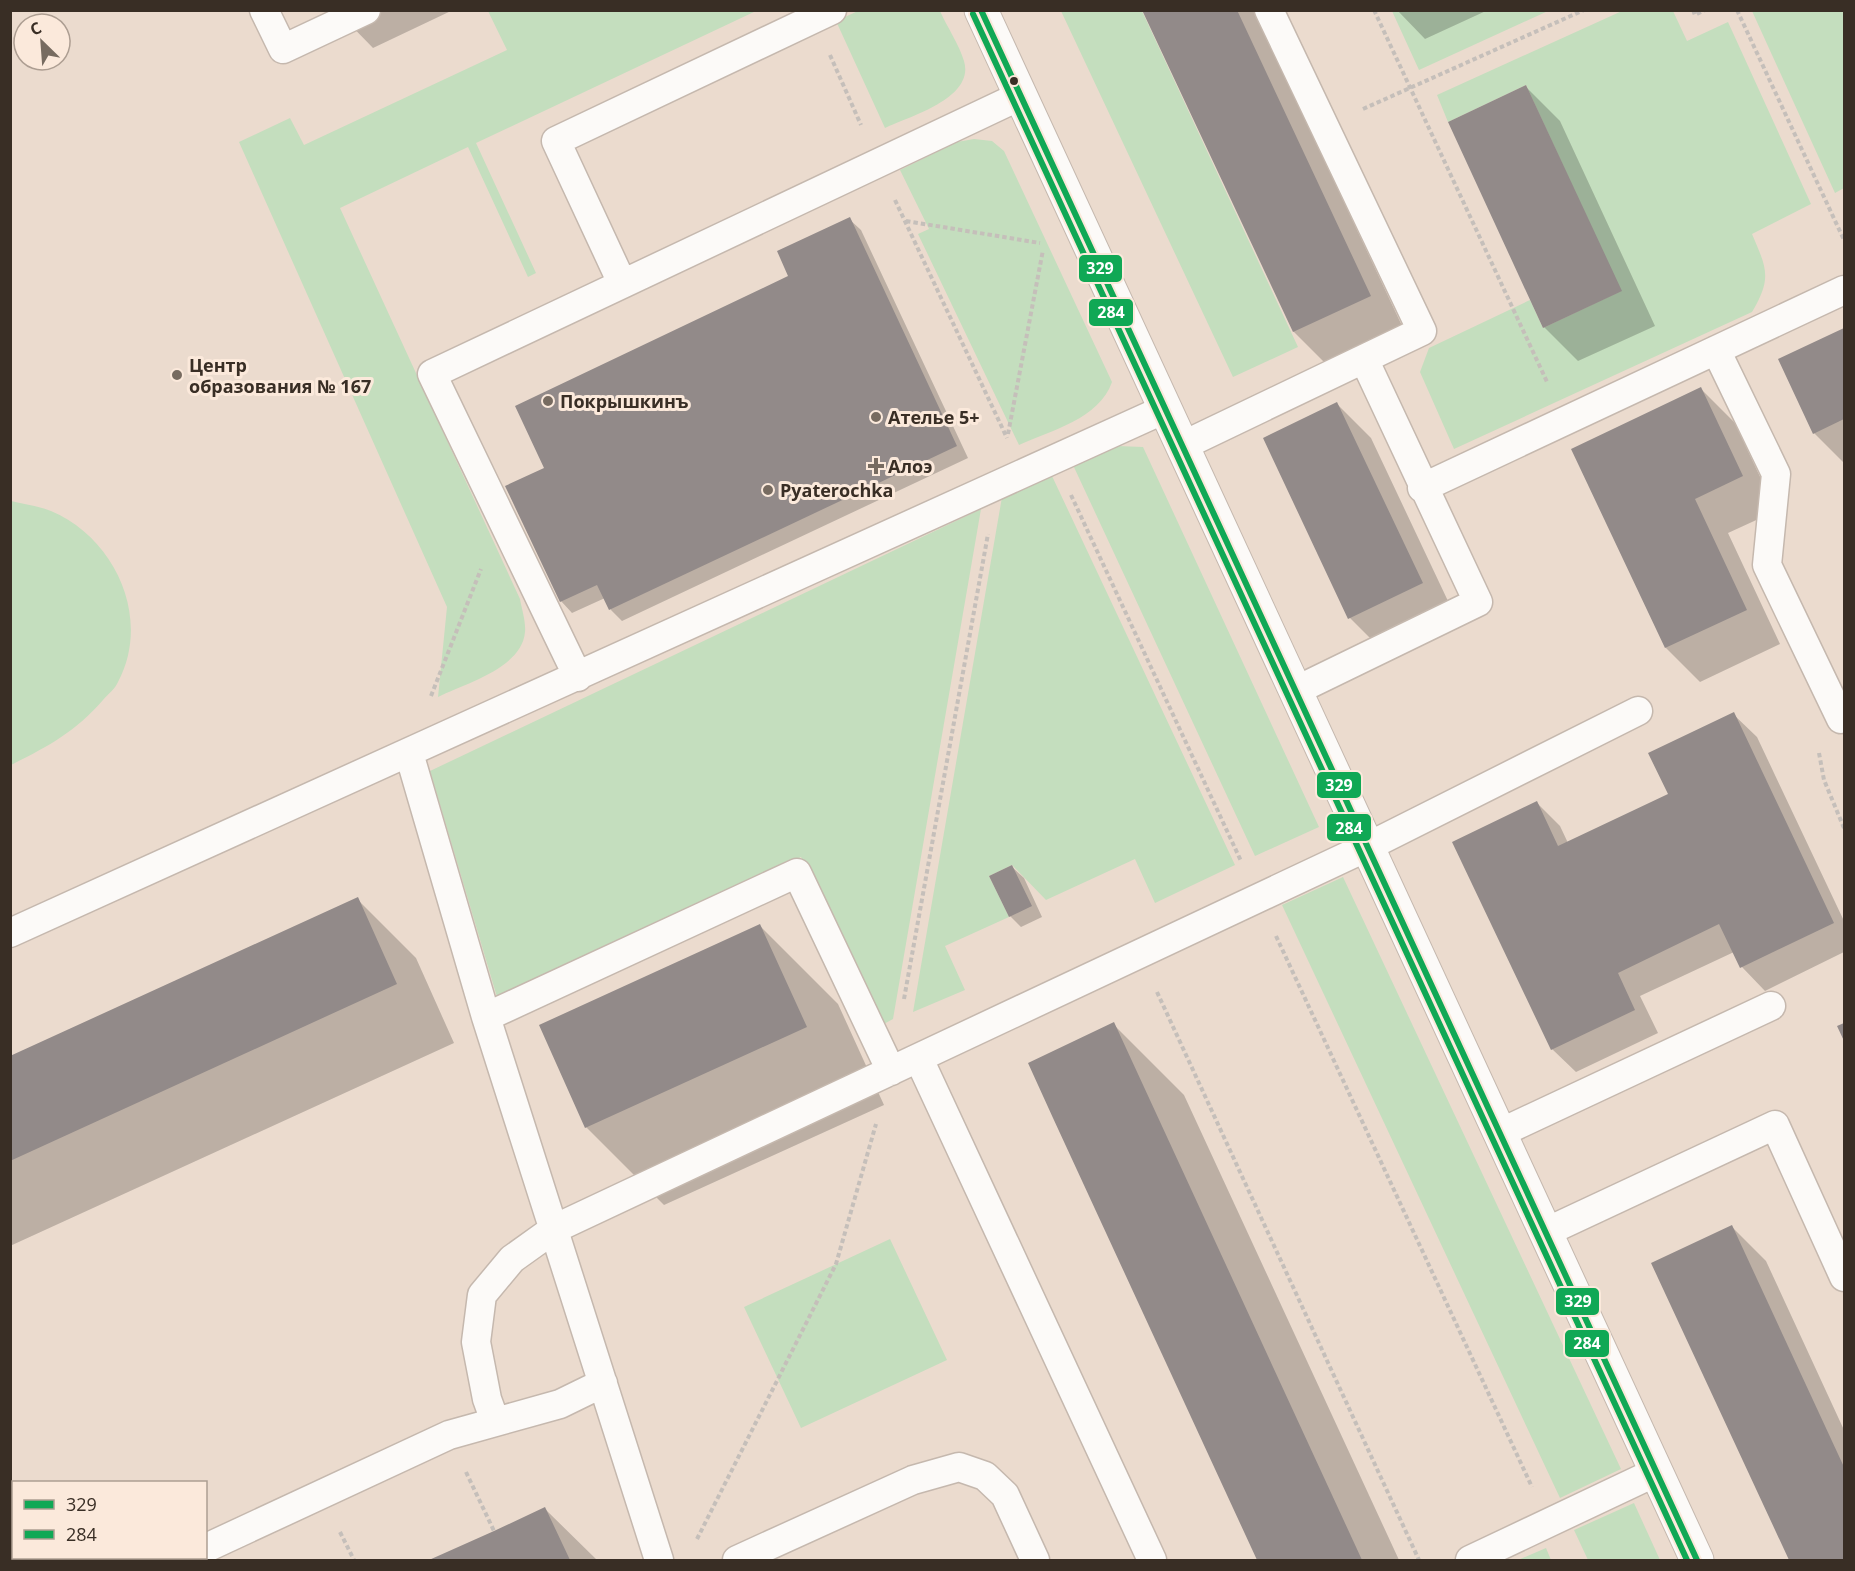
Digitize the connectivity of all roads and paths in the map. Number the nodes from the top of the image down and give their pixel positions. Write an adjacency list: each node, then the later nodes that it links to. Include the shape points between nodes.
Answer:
1 (264, 10): 2 (lane, via 283,49)
2 (366, 10)
3 (981, 10): 12 (street)
4 (1269, 10): 21 (lane, via 1422,331)
5 (1374, 10): 11 (path)
6 (1584, 10): 11 (path)
7 (1693, 10): 8 (path, via 1695,15)
8 (1705, 10)
9 (1737, 10): 17 (path)
10 (823, 15): 14 (path); 18 (lane, via 556,141)
11 (1410, 88): 13 (path); 23 (path)
12 (1020, 96): 14 (lane); 22 (street)
13 (1356, 112)
14 (878, 164): 18 (lane)
15 (891, 193): 16 (path)
16 (905, 221): 24 (path); 24 (path, via 1044,244)
17 (1845, 240)
18 (622, 284): 29 (lane, via 432,374)
19 (1845, 290): 20 (lane)
20 (1716, 350): 23 (lane); 34 (lane, via 1776,474 1767,565 1841,718)
21 (1364, 359): 25 (lane); 27 (lane)
22 (1165, 409): 25 (street); 26 (lane)
23 (1565, 420): 27 (lane)
24 (1007, 438): 26 (path, via 1011,447)
25 (1182, 446): 32 (street)
26 (1055, 460): 31 (lane)
27 (1422, 488): 32 (lane, via 1478,602)
28 (1071, 494): 37 (path)
29 (500, 520): 31 (lane); 35 (path)
30 (989, 527): 41 (path)
31 (578, 677): 35 (lane)
32 (1295, 691): 36 (street)
33 (1638, 711): 36 (lane)
34 (1845, 717)
35 (408, 753): 39 (lane); 43 (lane)
36 (1367, 847): 44 (lane); 46 (street)
37 (1242, 862)
38 (1273, 930): 54 (path)
39 (10, 933)
40 (1156, 990): 62 (path)
41 (904, 1002)
42 (1771, 1006): 46 (lane)
43 (486, 1017): 45 (lane, via 797,873); 47 (lane)
44 (919, 1059): 45 (lane); 61 (lane)
45 (891, 1071): 47 (lane); 56 (path, via 836,1264)
46 (1500, 1133): 48 (street)
47 (554, 1229): 50 (lane); 51 (lane, via 512,1259 482,1295 476,1342)
48 (1546, 1232): 49 (lane, via 1775,1125); 53 (street)
49 (1845, 1277)
50 (603, 1383): 51 (lane, via 560,1404); 58 (lane)
51 (495, 1421): 52 (lane)
52 (449, 1435): 55 (path); 57 (lane)
53 (1656, 1472): 63 (lane); 64 (street)
54 (1534, 1491)
55 (494, 1531)
56 (694, 1543)
57 (207, 1548)
58 (659, 1560)
59 (737, 1560): 60 (lane, via 912,1479 960,1467 985,1476 1005,1495)
60 (1035, 1560)
61 (1152, 1560)
62 (1419, 1560)
63 (1470, 1560)
64 (1697, 1560)

